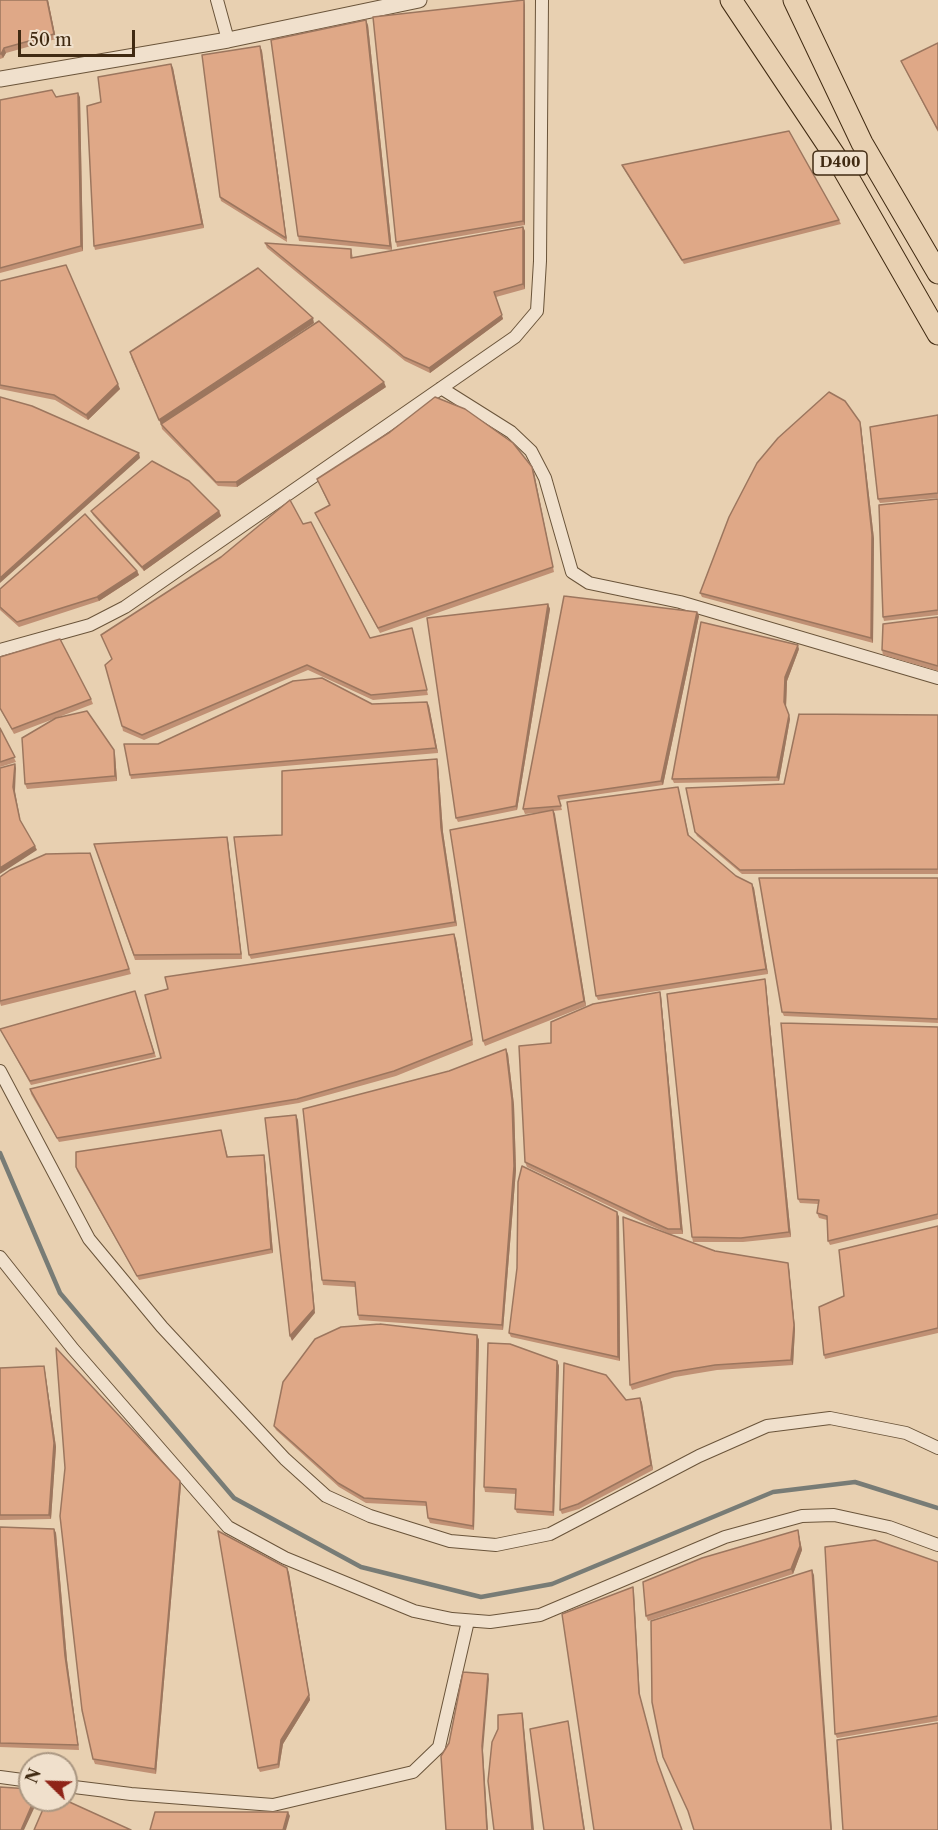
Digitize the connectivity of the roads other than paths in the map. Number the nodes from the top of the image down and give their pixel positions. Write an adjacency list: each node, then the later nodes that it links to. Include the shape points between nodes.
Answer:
1 (217, 0): 6 (street)
2 (419, 0): 6 (street)
3 (542, 0): 10 (street, via 537,311 515,337)
4 (731, 0): 9 (highway, D400, via 841,165)
5 (794, 0): 8 (highway, D400, via 862,143)
6 (228, 40): 7 (street)
7 (0, 79)
8 (938, 273)
9 (938, 334)
10 (441, 388): 11 (street, via 125,607 90,625); 12 (street, via 511,432 531,451 545,478 572,572 590,583 680,602)
11 (0, 650)
12 (938, 678)
13 (0, 1071): 15 (street, via 89,1239 162,1327 285,1459 326,1496 370,1516 450,1542 496,1545 550,1534 699,1456 767,1426 830,1418 906,1433)
14 (0, 1257): 17 (street, via 73,1349 228,1527 285,1558 414,1611)
15 (938, 1448)
16 (938, 1545): 17 (street, via 889,1527 834,1515 802,1516 725,1537 540,1615)
17 (468, 1621): 20 (street, via 439,1747 413,1772 273,1805)
18 (0, 1777): 19 (street)
19 (18, 1779)
20 (78, 1787)

